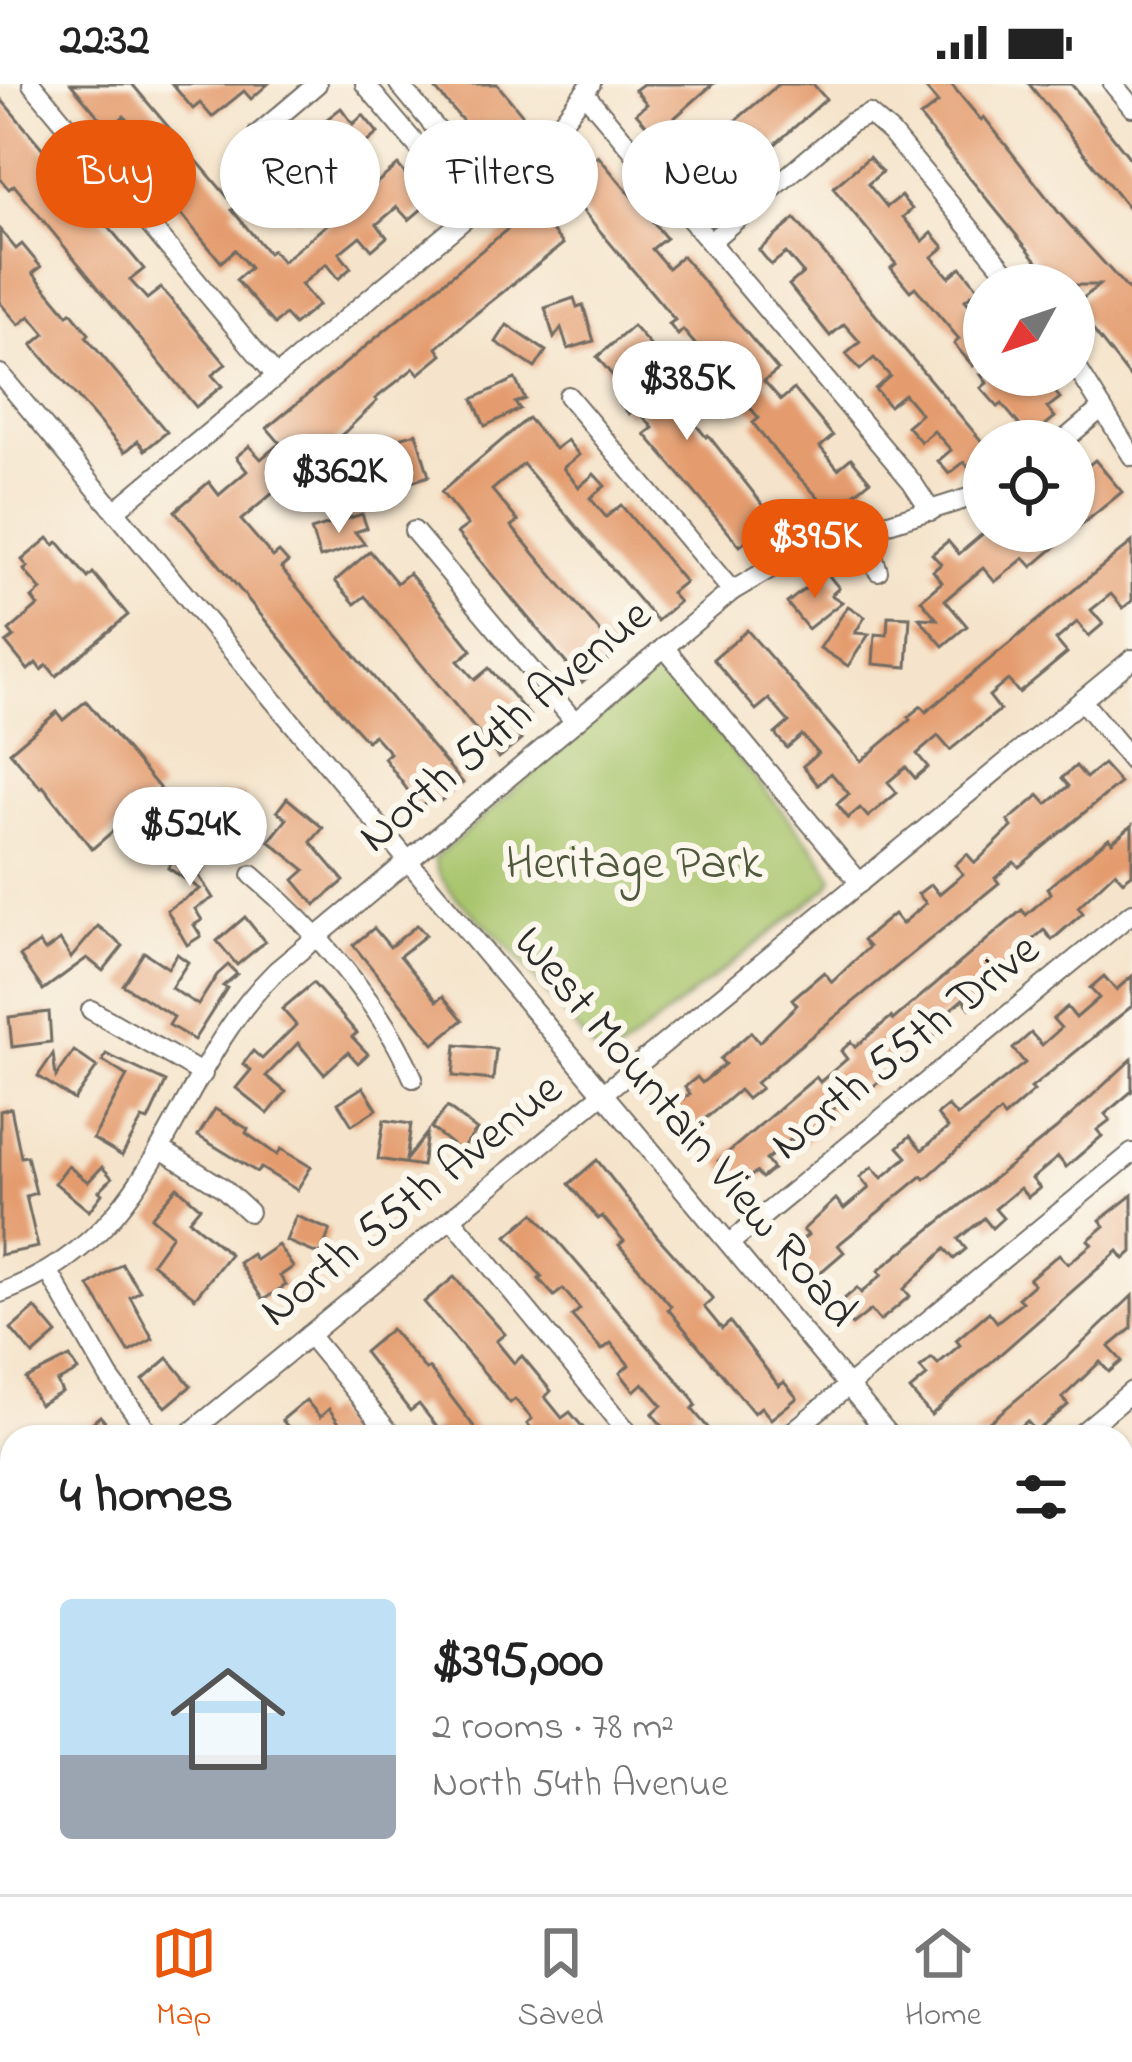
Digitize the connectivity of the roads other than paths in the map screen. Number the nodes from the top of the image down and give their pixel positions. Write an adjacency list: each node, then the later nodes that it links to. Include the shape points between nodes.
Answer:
1 (32, 84): 16 (street)
2 (317, 84): 8 (street)
3 (365, 84): 11 (street)
4 (398, 84): 9 (street)
5 (1119, 86): 7 (street)
6 (588, 89): 10 (street); 13 (street)
7 (1132, 106)
8 (275, 120)
9 (428, 120)
10 (564, 120)
11 (404, 130)
12 (454, 228): 16 (street)
13 (710, 242): 14 (street, via 869,114); 23 (street)
14 (1000, 264)
15 (0, 374): 24 (street, West Mountain View Road)
16 (276, 376): 24 (street)
17 (568, 396): 28 (street)
18 (1095, 396): 19 (street)
19 (1102, 408): 20 (street); 21 (street)
20 (1088, 420)
21 (1132, 456)
22 (963, 501): 23 (street, North 54th Avenue)
23 (931, 511): 26 (street, North 54th Avenue)
24 (115, 512): 34 (street, West Mountain View Road)
25 (414, 531): 32 (street)
26 (866, 531): 27 (street); 28 (street, North 54th Avenue, via 800,551)
27 (878, 571)
28 (732, 591): 29 (street, North 54th Avenue)
29 (664, 647): 32 (street, North 54th Avenue); 36 (street)
30 (1132, 659): 31 (street, North 55th Avenue)
31 (1082, 701): 33 (street); 36 (street, North 55th Avenue)
32 (575, 722): 34 (street, North 54th Avenue)
33 (1132, 761)
34 (408, 861): 38 (street, North 54th Avenue); 42 (street, West Mountain View Road)
35 (252, 874): 38 (street)
36 (860, 883): 42 (street, North 55th Avenue)
37 (1132, 913): 47 (street, North 55th Drive)
38 (315, 939): 40 (street, North 54th Avenue, via 255,991); 41 (street, via 380,1014)
39 (91, 1010): 40 (street)
40 (203, 1074): 43 (street, North 54th Avenue)
41 (413, 1078)
42 (604, 1094): 46 (street, North 55th Avenue); 47 (street, West Mountain View Road)
43 (160, 1149): 45 (street); 48 (street, North 54th Avenue, via 117,1216)
44 (1132, 1153): 51 (street)
45 (249, 1212)
46 (452, 1219): 50 (street, North 55th Avenue); 56 (street)
47 (730, 1244): 51 (street, West Mountain View Road)
48 (49, 1272): 49 (street, North 54th Avenue); 53 (street)
49 (0, 1292)
50 (309, 1335): 54 (street, North 55th Avenue); 55 (street)
51 (848, 1387): 57 (street); 58 (street, West Mountain View Road)
52 (1132, 1391): 59 (street)
53 (143, 1425)
54 (200, 1425)
55 (383, 1425)
56 (622, 1425)
57 (801, 1425)
58 (880, 1425)
59 (1091, 1425)

